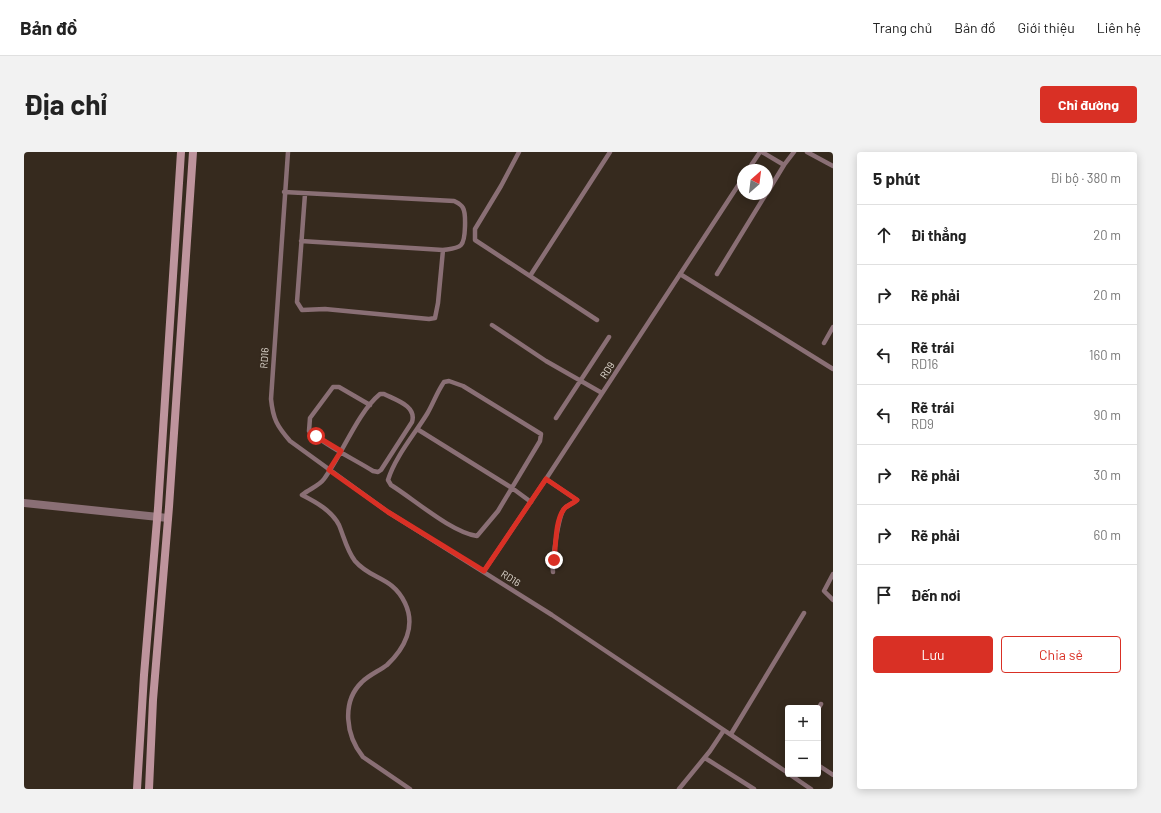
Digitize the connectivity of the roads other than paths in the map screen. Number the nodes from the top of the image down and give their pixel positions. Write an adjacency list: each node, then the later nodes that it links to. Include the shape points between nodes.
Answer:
1 (181, 152): 39 (main road)
2 (193, 152): 40 (main road)
3 (288, 152): 14 (lane, RD16)
4 (518, 152): 21 (lane, via 473,234 475,240)
5 (610, 152): 21 (lane)
6 (761, 152): 9 (lane); 10 (lane)
7 (794, 152): 10 (lane)
8 (807, 152): 11 (lane)
9 (752, 164)
10 (784, 165): 12 (lane)
11 (833, 166)
12 (773, 183)
13 (737, 187): 19 (lane, RD9)
14 (284, 192): 15 (lane); 34 (lane, RD16, via 271,400 273,416 279,429 290,441)
15 (305, 194): 17 (lane); 18 (lane, via 454,201 464,210 465,239 458,247)
16 (763, 200): 20 (lane)
17 (301, 241): 18 (lane); 18 (lane, via 297,302 302,310 325,309 429,319 435,318 437,314)
18 (443, 250)
19 (680, 274): 27 (lane); 29 (lane, RD9)
20 (717, 274)
21 (530, 276): 22 (lane)
22 (597, 320)
23 (492, 325): 28 (lane, via 546,361)
24 (833, 327): 26 (lane)
25 (609, 337): 28 (lane)
26 (824, 343)
27 (833, 369)
28 (582, 381): 29 (lane); 31 (lane)
29 (602, 394): 35 (lane, RD9)
30 (370, 405): 33 (lane); 33 (lane, via 339,387 333,387 310,418 310,431); 33 (lane, via 380,394 384,394 413,411 412,422 378,472)
31 (556, 418)
32 (417, 429): 36 (lane); 36 (lane, via 388,480 391,485 454,528 477,536 498,511); 36 (lane, via 444,382 449,381 463,386 536,430 541,434 540,441)
33 (341, 451): 34 (lane)
34 (329, 470): 41 (lane, RD16, via 388,512); 55 (lane, via 319,484 302,495 326,510 338,524 352,558 360,567 396,588 410,618 410,628 405,642 397,653 356,689 348,712 348,724 357,749 363,757)
35 (546, 479): 37 (lane, RD9); 42 (lane, via 577,500 562,512 556,535)
36 (512, 488): 37 (lane)
37 (531, 502): 41 (lane, RD9)
38 (24, 503): 39 (street)
39 (158, 516): 40 (street); 53 (main road)
40 (168, 518): 54 (main road, via 153,700)
41 (484, 571): 46 (lane, RD16)
42 (553, 572)
43 (833, 574): 44 (lane, via 824,591)
44 (833, 600)
45 (804, 613): 47 (lane)
46 (724, 730): 47 (lane, RD16); 48 (lane)
47 (731, 734): 50 (lane, RD16)
48 (705, 758): 56 (lane, via 694,768); 57 (lane)
49 (821, 767): 51 (lane)
50 (785, 771)
51 (833, 775)
52 (793, 777): 58 (lane, RD16)
53 (137, 789)
54 (149, 789)
55 (410, 789)
56 (679, 789)
57 (754, 789)
58 (811, 789)

